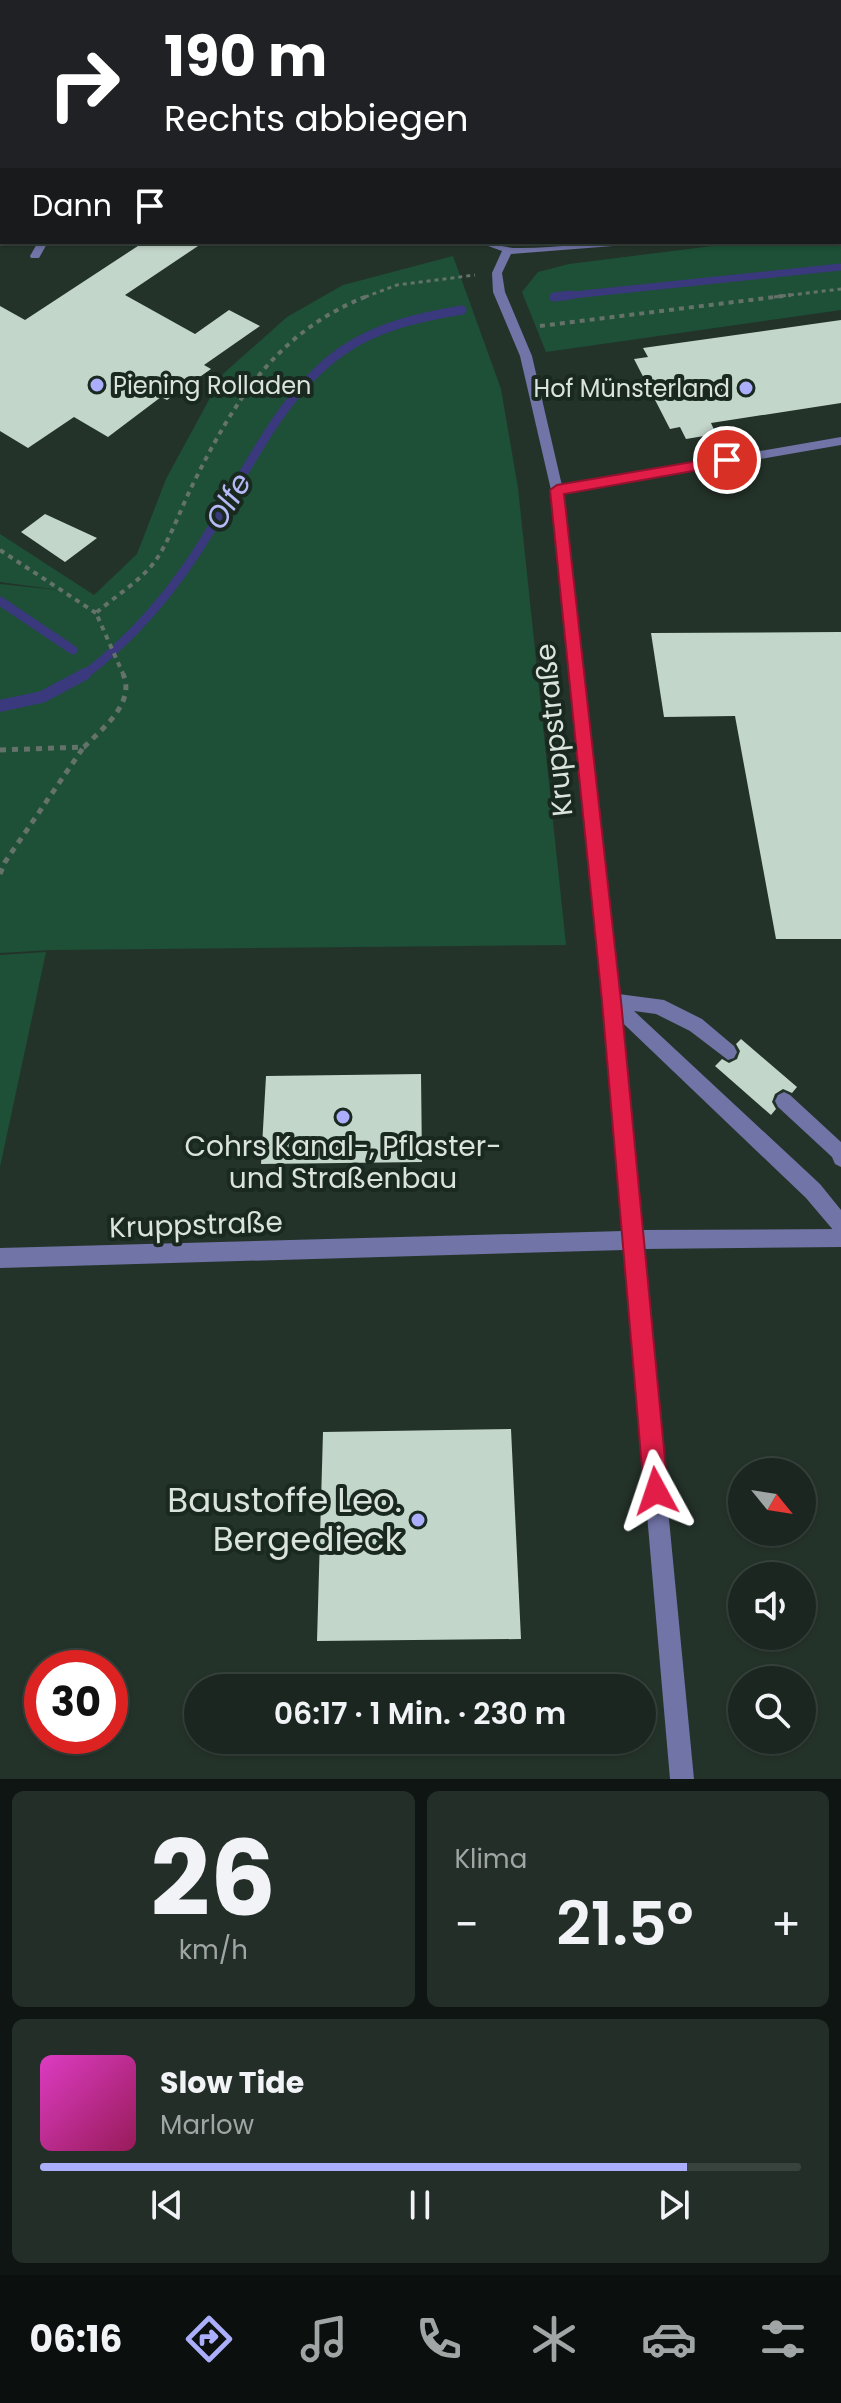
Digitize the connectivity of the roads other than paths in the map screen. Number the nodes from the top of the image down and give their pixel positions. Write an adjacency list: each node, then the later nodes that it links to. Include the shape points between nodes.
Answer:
1 (42, 244): 5 (street)
2 (488, 244): 4 (street)
3 (608, 244): 4 (street)
4 (507, 251): 7 (street, Kruppstraße, via 497,273 499,292 526,356)
5 (35, 256)
6 (841, 441): 7 (street)
7 (557, 490): 8 (street, Kruppstraße)
8 (611, 1001): 9 (street, via 658,1006 696,1025); 12 (street, via 813,1191); 14 (street, Kruppstraße)
9 (728, 1052)
10 (784, 1101): 11 (street)
11 (841, 1158)
12 (841, 1224)
13 (841, 1238): 14 (street)
14 (634, 1240): 15 (street, Kruppstraße); 16 (street, Kruppstraße)
15 (0, 1258)
16 (682, 1779)

